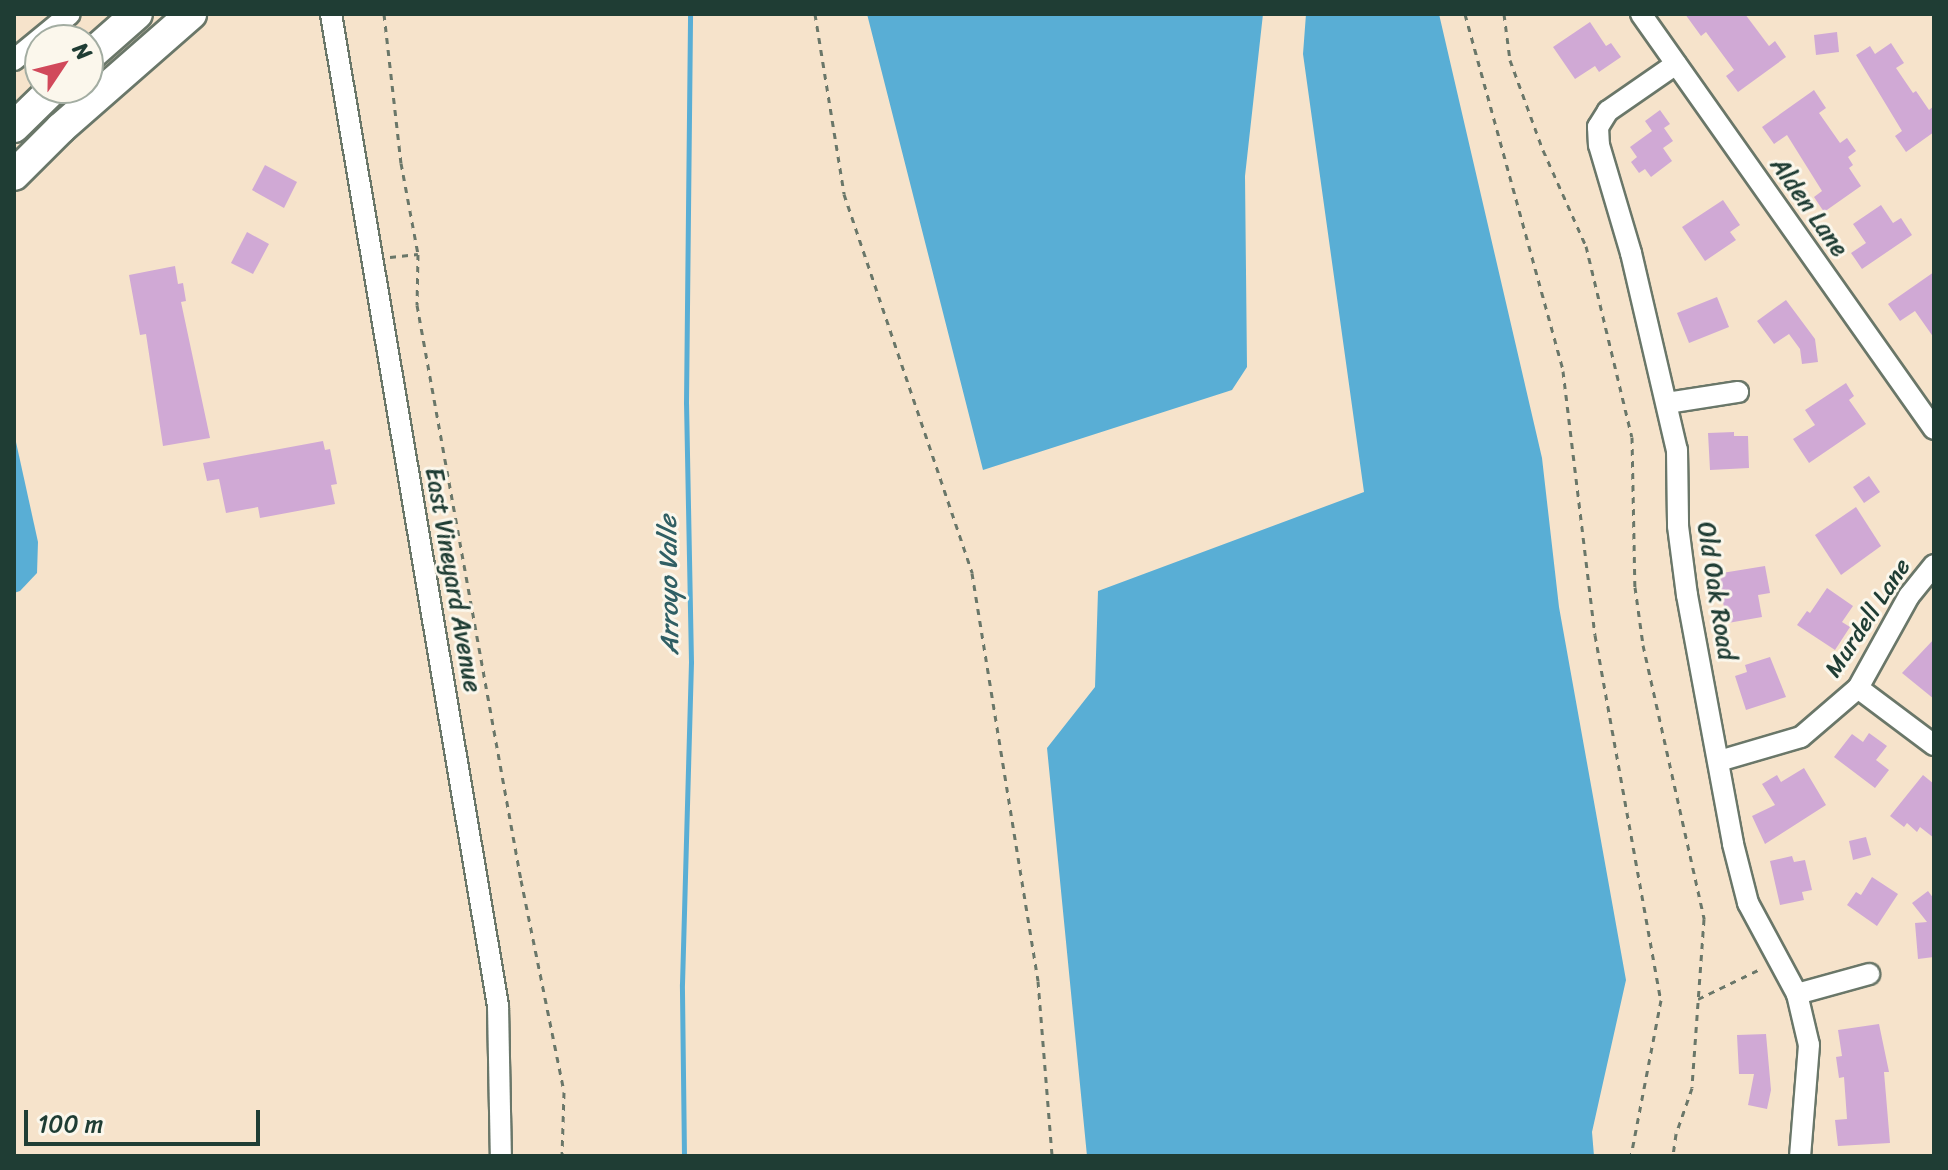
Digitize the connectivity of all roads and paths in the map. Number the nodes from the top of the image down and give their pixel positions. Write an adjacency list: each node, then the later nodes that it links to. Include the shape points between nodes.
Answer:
1 (70, 14): 12 (street)
2 (137, 14): 11 (highway)
3 (162, 14): 13 (highway)
4 (191, 14): 19 (highway)
5 (331, 14): 21 (street, East Vineyard Avenue)
6 (384, 14): 20 (path, via 401,163)
7 (815, 14): 35 (path, via 844,194 972,573 1038,981)
8 (1465, 14): 36 (path, via 1563,371 1595,635 1661,1000)
9 (1504, 14): 32 (path, via 1510,60 1586,246 1632,437 1641,631 1704,919)
10 (1641, 14): 14 (street, Alden Lane)
11 (104, 43)
12 (14, 60)
13 (104, 63)
14 (1676, 64): 23 (street, Old Oak Road, via 1608,111 1598,127); 24 (street, Alden Lane)
15 (38, 104): 17 (highway)
16 (60, 104): 18 (highway)
17 (14, 127)
18 (14, 154)
19 (14, 175)
20 (418, 254): 21 (path); 34 (path, via 417,305 564,1092)
21 (372, 259): 33 (street, East Vineyard Avenue, via 498,1006)
22 (1738, 392): 23 (street)
23 (1667, 403): 28 (street, Old Oak Road, via 1677,450 1678,526 1687,595)
24 (1934, 429)
25 (1934, 565): 26 (street, Murdell Lane, via 1909,596)
26 (1858, 688): 27 (street); 28 (street, Murdell Lane, via 1801,737)
27 (1934, 745)
28 (1719, 761): 29 (street, Old Oak Road, via 1748,903)
29 (1779, 959): 31 (street, Old Oak Road); 32 (path)
30 (1869, 974): 31 (street)
31 (1797, 994): 38 (street, Old Oak Road, via 1809,1045)
32 (1698, 999): 37 (path, via 1692,1088)
33 (501, 1156)
34 (562, 1156)
35 (1052, 1156)
36 (1631, 1156)
37 (1673, 1156)
38 (1800, 1156)

